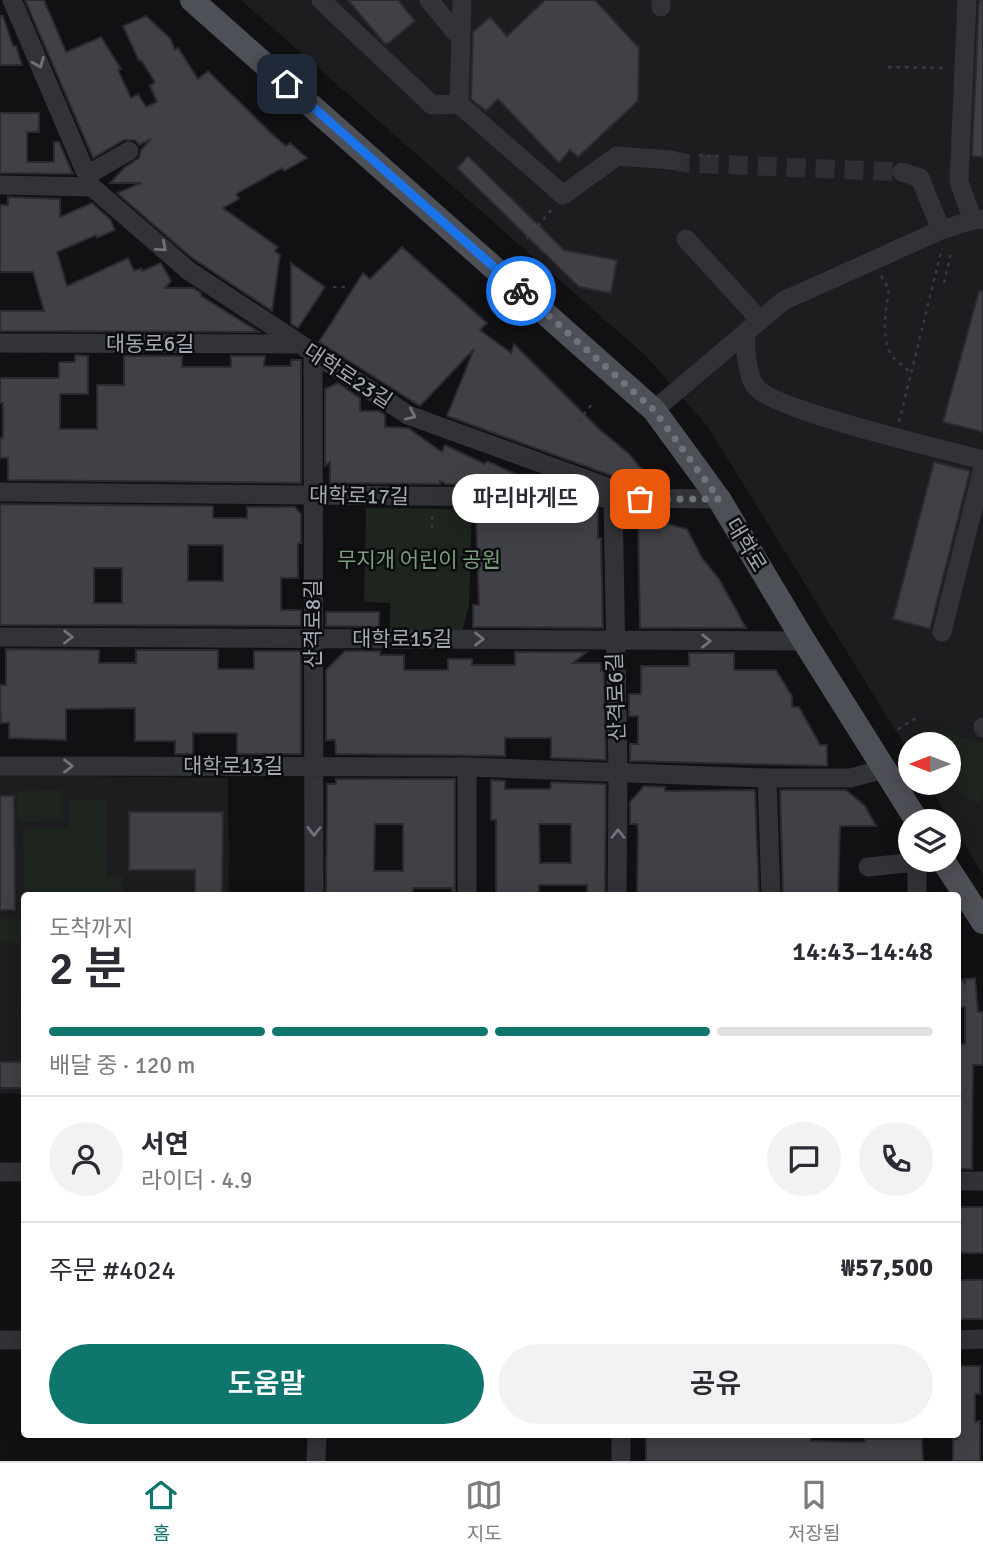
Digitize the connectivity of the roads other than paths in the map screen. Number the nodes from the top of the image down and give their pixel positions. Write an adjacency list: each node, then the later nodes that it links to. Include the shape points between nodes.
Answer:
1 (12, 0): 12 (street, 대학로23길, one-way to 12)
2 (192, 0): 21 (main road, 대학로)
3 (321, 0): 8 (street, via 432,105)
4 (429, 0): 7 (street)
5 (462, 0): 7 (street)
6 (967, 0): 14 (street, via 959,182)
7 (461, 39): 8 (street)
8 (459, 104): 10 (street, via 563,195 617,156)
9 (129, 151): 12 (street)
10 (671, 160)
11 (902, 172): 15 (street, via 920,178)
12 (89, 181): 13 (street); 20 (street, 대학로23길, one-way to 20, via 189,271)
13 (5, 185)
14 (978, 219): 15 (street)
15 (942, 237): 17 (street, via 805,290)
16 (686, 239): 17 (street)
17 (760, 320): 18 (street)
18 (745, 334): 21 (street); 22 (street, via 753,385 761,393 805,412)
19 (0, 343): 20 (street, 대동로6길)
20 (307, 349): 25 (street, 산격로8길); 27 (street, 대학로23길, one-way to 27, via 408,415)
21 (654, 410): 28 (main road, 대학로)
22 (983, 460)
23 (983, 468): 29 (street)
24 (0, 492): 25 (street, 대학로17길)
25 (312, 495): 26 (street, 대학로17길); 31 (street, 산격로8길)
26 (613, 499): 27 (street, 대학로17길); 32 (street, 산격로6길)
27 (640, 499): 28 (street, 대학로17길)
28 (719, 499): 33 (main road, 대학로)
29 (942, 632)
30 (0, 637): 31 (street, 대학로15길, one-way to 31)
31 (312, 639): 32 (street, 대학로15길, one-way to 32); 35 (street, 산격로8길)
32 (614, 640): 33 (street, 대학로15길, one-way to 33); 38 (street, 산격로6길)
33 (804, 641): 37 (main road, 대학로)
34 (0, 766): 35 (street, 대학로13길, one-way to 35)
35 (314, 766): 36 (street, 대학로13길); 45 (street, 산격로8길, one-way to 45)
36 (467, 767): 38 (street, 대학로13길); 46 (street)
37 (885, 769): 39 (street, 대학로13길, via 850,778); 40 (main road, 대학로)
38 (618, 772): 39 (street, 대학로13길); 47 (street, 산격로6길, one-way to 38)
39 (767, 778): 48 (street)
40 (909, 809)
41 (898, 863): 42 (street)
42 (869, 867)
43 (917, 872): 49 (street)
44 (950, 872): 50 (main road)
45 (314, 892)
46 (467, 892)
47 (617, 892)
48 (771, 892)
49 (917, 892)
50 (983, 922)
51 (0, 1172): 52 (street)
52 (21, 1172)
53 (961, 1181): 54 (street)
54 (983, 1181)
55 (983, 1339): 58 (street)
56 (0, 1340): 57 (street)
57 (21, 1340)
58 (961, 1340)
59 (317, 1438): 61 (street)
60 (621, 1438): 62 (street)
61 (316, 1461)
62 (621, 1461)

